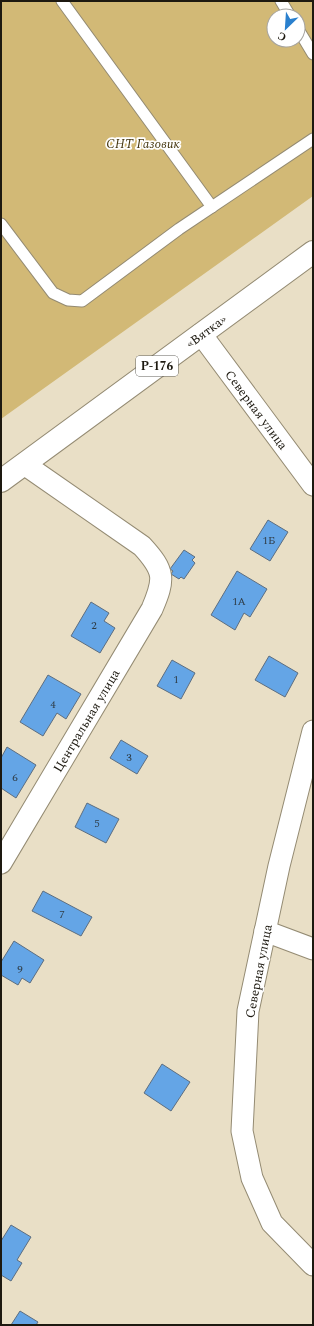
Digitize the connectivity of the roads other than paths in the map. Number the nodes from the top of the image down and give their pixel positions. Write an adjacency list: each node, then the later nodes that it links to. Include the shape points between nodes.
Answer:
1 (62, 1): 5 (lane)
2 (306, 42): 3 (lane)
3 (313, 54)
4 (313, 139): 5 (lane)
5 (212, 207): 6 (lane, via 82,301 68,300 53,294)
6 (1, 224)
7 (313, 252): 8 (main road, «Вятка» / Р-176)
8 (201, 334): 9 (main road, «Вятка» / Р-176); 11 (street, Северная улица)
9 (24, 464): 10 (main road, «Вятка» / Р-176); 13 (street, Центральная улица, via 142,546 154,559 161,574 160,591 152,609)
10 (1, 481)
11 (313, 485)
12 (313, 731): 14 (street, Северная улица)
13 (1, 863)
14 (265, 931): 15 (street); 16 (street, Северная улица, via 248,1011 242,1131 252,1178 272,1223)
15 (313, 949)
16 (313, 1265)

